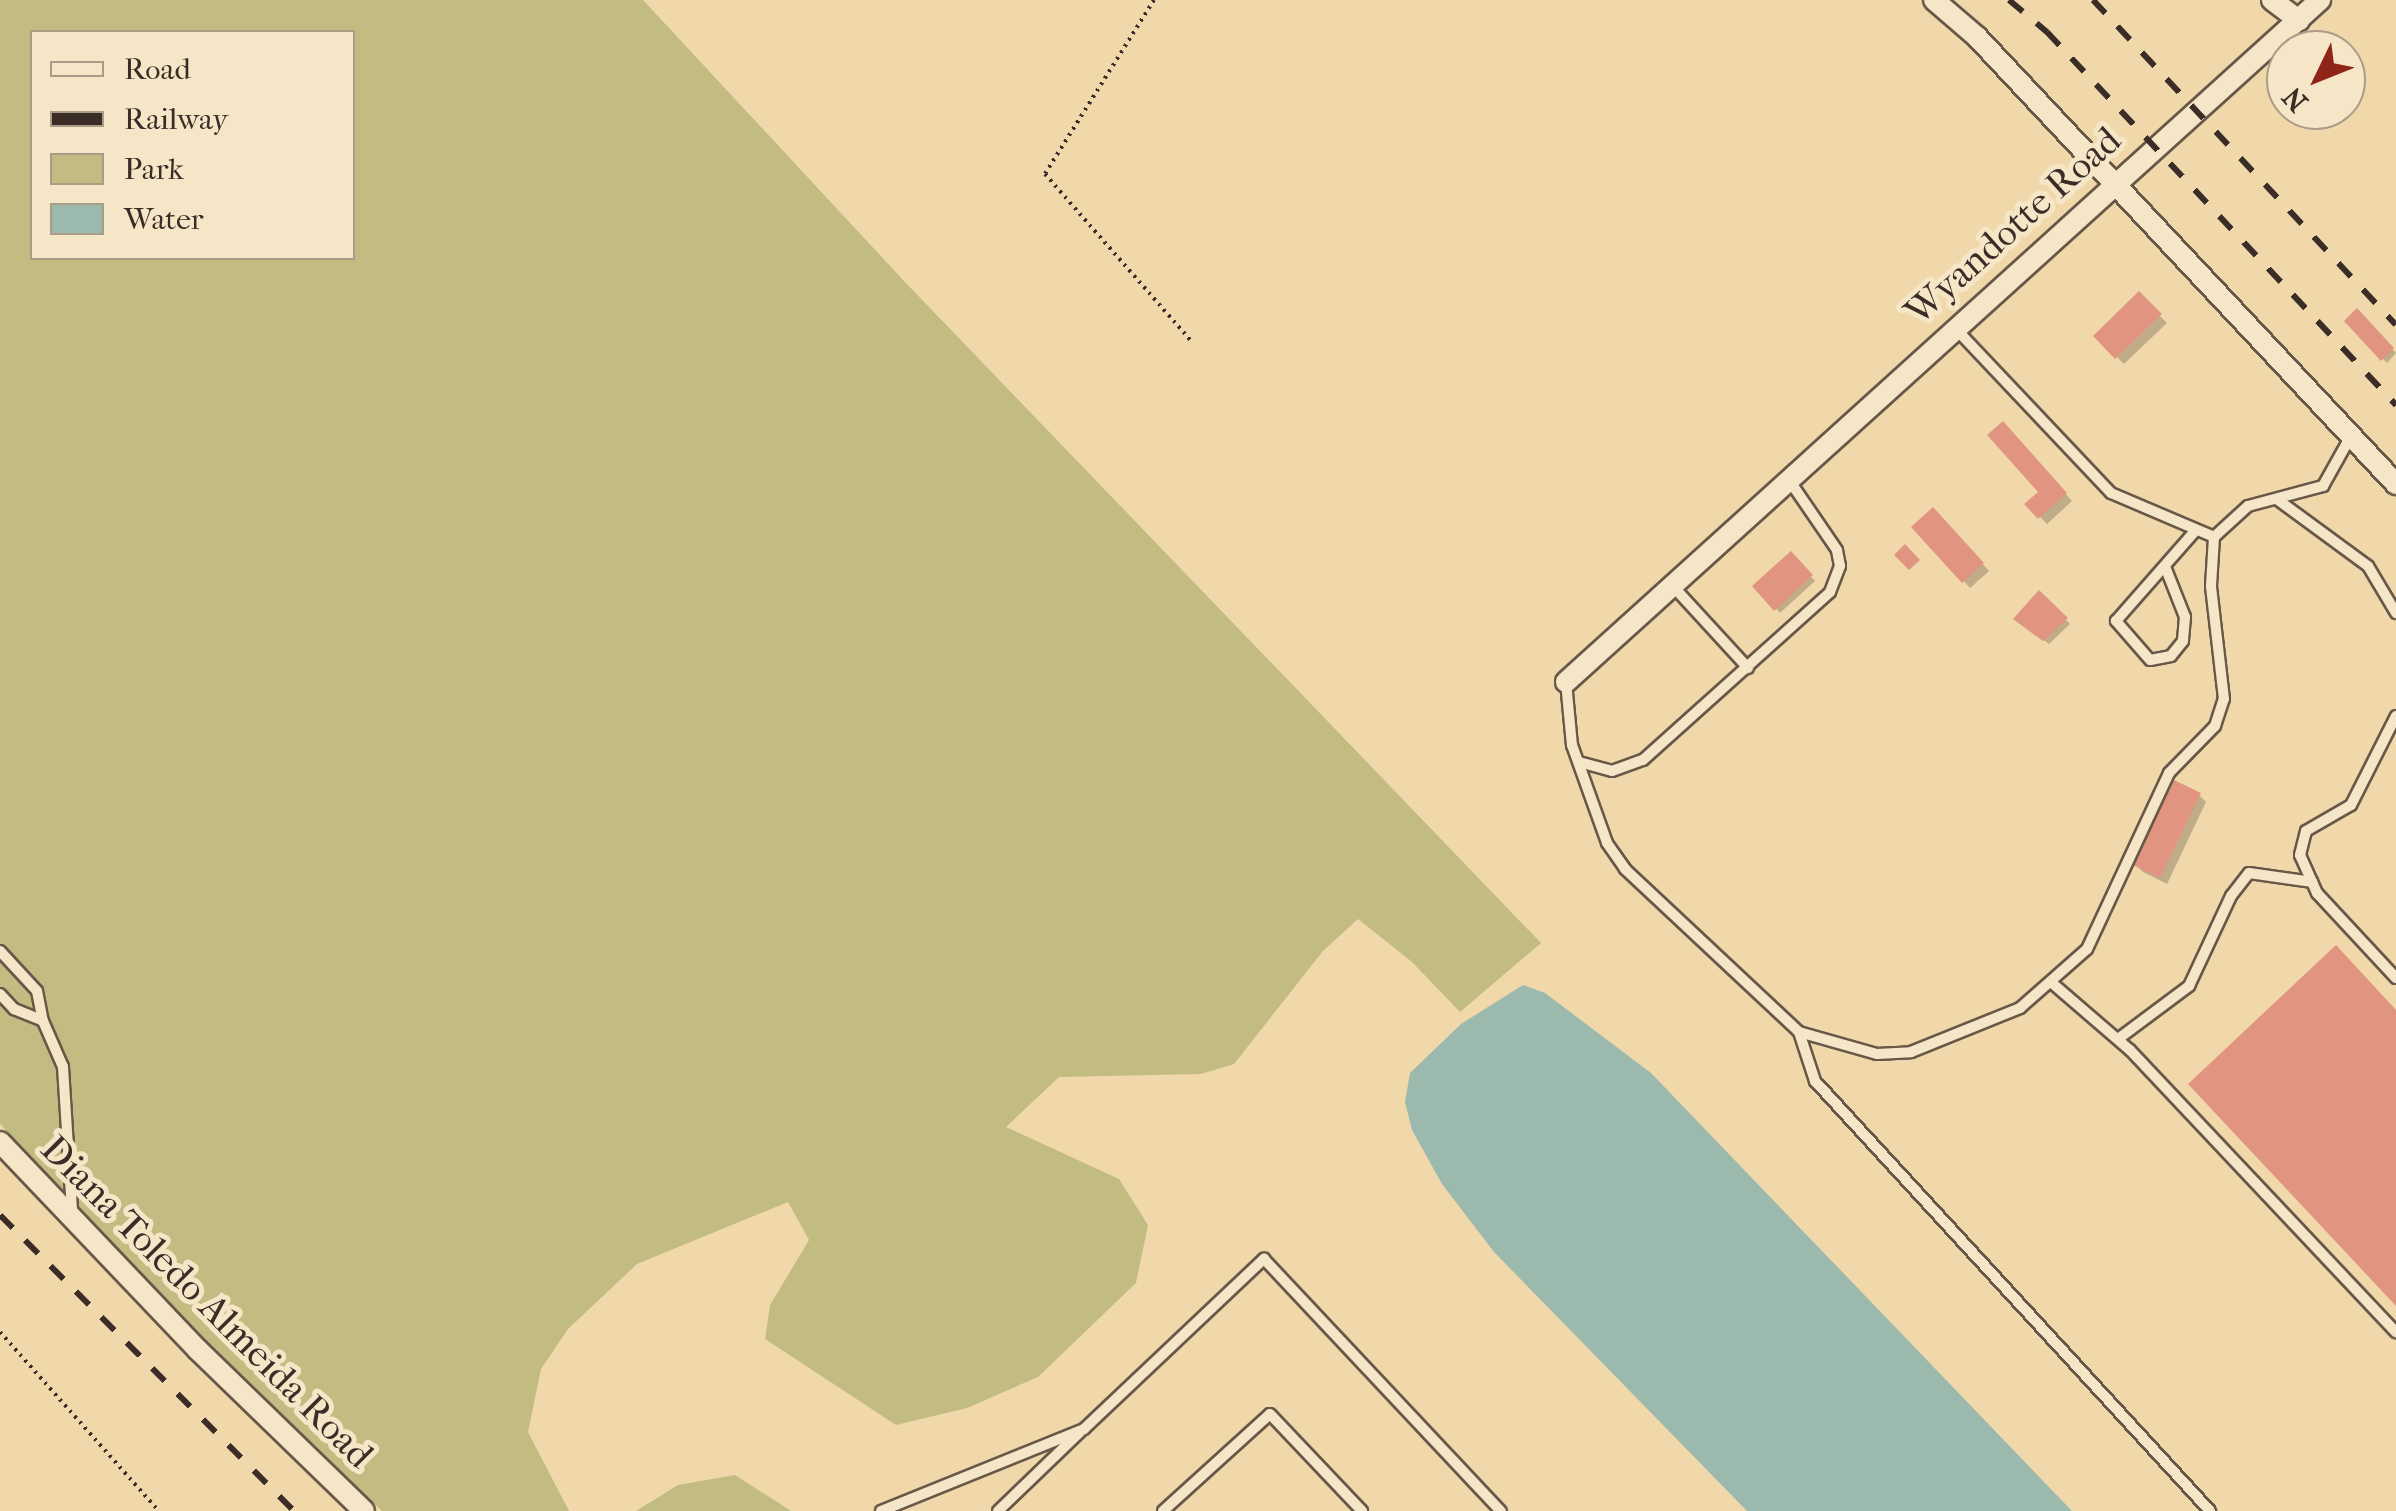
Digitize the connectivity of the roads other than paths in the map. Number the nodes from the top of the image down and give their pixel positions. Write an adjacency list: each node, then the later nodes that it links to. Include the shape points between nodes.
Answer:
1 (1934, 0): 5 (street, via 1977,37)
2 (2272, 0): 4 (street)
3 (2320, 0): 4 (street, Wyandotte Road)
4 (2299, 20): 5 (street, Wyandotte Road)
5 (2112, 184): 6 (street, Wyandotte Road); 7 (street)
6 (1954, 327): 8 (street, Wyandotte Road); 11 (lane, via 2102,485 2132,505)
7 (2351, 436): 9 (street); 10 (lane, via 2324,486)
8 (1786, 477): 14 (street, Wyandotte Road); 16 (lane, via 1826,528 1837,550 1838,580)
9 (2396, 484)
10 (2278, 500): 12 (lane, via 2248,506); 15 (lane, via 2368,566)
11 (2196, 530): 12 (lane); 13 (lane)
12 (2214, 537): 23 (lane, via 2211,586 2225,673 2215,726 2170,773 2099,929)
13 (2166, 570): 13 (lane, via 2116,621 2150,660 2172,656 2184,641 2186,617)
14 (1671, 584): 16 (lane); 17 (street, Wyandotte Road)
15 (2396, 613)
16 (1748, 668): 19 (lane, via 1644,760 1612,771)
17 (1566, 682): 19 (lane)
18 (2396, 716): 20 (lane, via 2351,805 2306,831 2300,855)
19 (1580, 762): 26 (lane, via 1599,824 1626,868)
20 (2312, 882): 22 (lane); 27 (lane, via 2250,873 2231,896 2189,986)
21 (0, 951): 25 (lane, via 37,991)
22 (2396, 978)
23 (2052, 983): 26 (lane, via 2020,1008 1911,1052 1878,1054); 27 (lane)
24 (0, 994): 25 (lane, via 14,1009)
25 (43, 1021): 29 (lane, via 63,1066)
26 (1798, 1032): 38 (lane, via 1816,1081)
27 (2118, 1040): 30 (lane)
28 (0, 1142): 29 (street, Diana Toledo Almeida Road)
29 (72, 1218): 32 (street, Diana Toledo Almeida Road)
30 (2396, 1332)
31 (1084, 1429): 33 (lane); 34 (lane); 37 (lane, via 1264,1259)
32 (364, 1511)
33 (880, 1511)
34 (998, 1511)
35 (1163, 1511): 36 (lane, via 1270,1414)
36 (1362, 1511)
37 (1501, 1511)
38 (2210, 1511)

